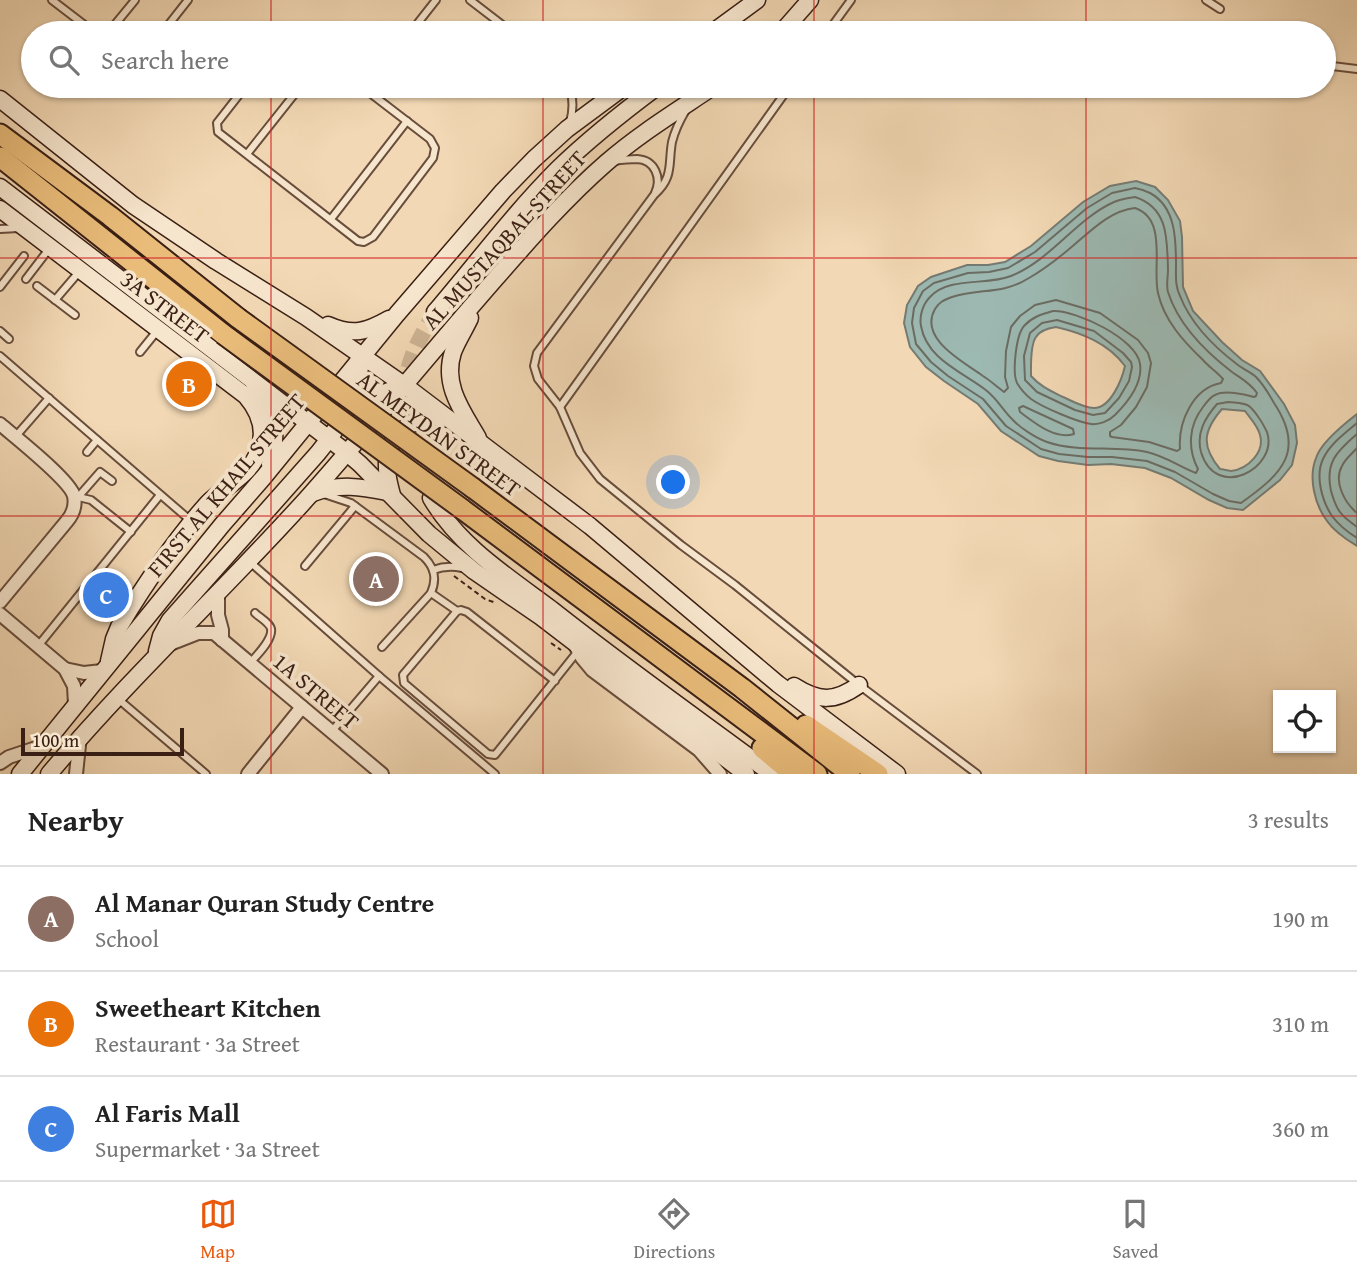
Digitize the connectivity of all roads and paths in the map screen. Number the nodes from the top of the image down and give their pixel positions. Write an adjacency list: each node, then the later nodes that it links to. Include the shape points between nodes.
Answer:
1 (52, 0): 11 (lane)
2 (135, 0): 12 (lane)
3 (188, 0): 13 (lane)
4 (436, 0): 14 (lane)
5 (470, 0): 15 (lane)
6 (757, 0): 16 (main road)
7 (810, 0): 17 (main road)
8 (851, 0): 18 (lane)
9 (1206, 0): 10 (lane)
10 (1220, 9)
11 (79, 21)
12 (118, 21)
13 (171, 21)
14 (420, 21)
15 (497, 21)
16 (730, 21)
17 (791, 21)
18 (836, 21)
19 (1336, 66): 20 (lane)
20 (1357, 69)
21 (237, 98): 34 (lane, via 216,126)
22 (291, 98): 34 (lane)
23 (379, 98): 31 (lane)
24 (572, 98): 32 (lane)
25 (609, 98): 32 (main road, AL MUSTAQBAL STREET)
26 (642, 98): 52 (main road, via 556,171)
27 (696, 98): 30 (main road, AL MUSTAQBAL STREET)
28 (781, 98): 68 (lane)
29 (0, 99): 55 (main road, via 133,205)
30 (690, 102): 36 (main road, AL MUSTAQBAL STREET); 38 (lane, via 673,139 666,183)
31 (407, 121): 40 (lane); 40 (lane, via 432,142 434,155 373,237 359,241)
32 (567, 129): 53 (main road, AL MUSTAQBAL STREET, via 511,183)
33 (0, 134): 111 (main road, AL MEYDAN STREET, bridge, via 238,318)
34 (247, 154): 40 (lane)
35 (0, 157): 107 (main road, AL MEYDAN STREET, bridge, via 223,334)
36 (607, 162): 38 (lane, via 638,159 648,163 657,173); 50 (main road, AL MUSTAQBAL STREET, via 550,217)
37 (0, 187): 41 (main road)
38 (654, 195): 68 (lane, via 537,353 535,373)
39 (0, 209): 42 (main road, 3A STREET)
40 (331, 219)
41 (50, 227): 42 (main road); 62 (main road)
42 (24, 228): 43 (lane); 44 (main road, 3A STREET)
43 (0, 229)
44 (50, 248): 46 (main road, 3A STREET); 47 (lane)
45 (24, 257): 49 (lane)
46 (80, 271): 51 (lane); 56 (main road, 3A STREET)
47 (26, 279)
48 (37, 286): 51 (lane)
49 (0, 287)
50 (482, 294): 63 (main road, AL MUSTAQBAL STREET); 74 (main road, via 453,352 450,381)
51 (55, 300): 54 (lane)
52 (435, 312)
53 (397, 314): 55 (main road, via 371,328 351,332); 61 (main road, AL MUSTAQBAL STREET)
54 (75, 315)
55 (306, 317): 61 (main road)
56 (158, 330): 59 (lane); 79 (main road, 3A STREET, via 246,396 256,409 262,434 258,452)
57 (0, 331): 58 (lane)
58 (9, 339)
59 (140, 352)
60 (0, 356): 64 (lane)
61 (366, 359): 63 (main road); 66 (main road); 67 (main road, FIRST AL KHAIL STREET)
62 (225, 360): 67 (main road, via 243,363 297,400); 70 (main road); 77 (main road, via 259,393 270,412 275,446)
63 (404, 385): 65 (main road); 66 (main road); 69 (main road)
64 (49, 398): 71 (lane); 73 (lane)
65 (390, 401): 66 (main road); 69 (main road); 76 (main road)
66 (354, 404): 67 (main road); 70 (main road); 72 (main road); 76 (main road)
67 (323, 405): 70 (main road, FIRST AL KHAIL STREET)
68 (560, 407): 110 (lane, via 580,453 600,478)
69 (444, 417): 74 (main road); 81 (main road, via 416,421 394,439 386,467)
70 (308, 423): 72 (main road); 77 (main road, FIRST AL KHAIL STREET)
71 (6, 432): 83 (street)
72 (329, 439): 76 (main road); 102 (main road, via 170,620 161,636)
73 (97, 440): 75 (lane); 82 (lane)
74 (483, 446): 109 (main road, via 590,526)
75 (87, 452)
76 (346, 453): 80 (main road); 81 (main road)
77 (266, 474): 79 (main road); 104 (main road, FIRST AL KHAIL STREET)
78 (112, 481): 83 (lane, via 101,472)
79 (232, 485): 86 (main road, 3A STREET, via 212,499)
80 (311, 494): 81 (main road, via 338,486); 85 (lane); 88 (main road)
81 (390, 494): 91 (main road)
82 (160, 495): 86 (lane); 87 (lane)
83 (76, 496): 87 (lane, via 91,500); 94 (street, via 67,522)
84 (431, 498): 128 (main road, via 471,548)
85 (353, 505): 89 (lane); 90 (lane, via 425,557)
86 (192, 523): 104 (main road, 3A STREET, via 119,627)
87 (131, 532): 99 (lane)
88 (249, 561): 93 (main road); 106 (lane)
89 (305, 566)
90 (433, 570): 91 (lane, via 452,566); 92 (lane)
91 (474, 571): 101 (main road)
92 (431, 593): 95 (lane); 100 (lane)
93 (218, 594): 98 (street); 102 (main road)
94 (0, 602)
95 (457, 611): 108 (lane, via 467,611); 108 (lane, via 402,680 488,754 495,755)
96 (255, 613): 103 (lane, via 271,632)
97 (0, 614): 99 (street)
98 (222, 640): 102 (street, via 206,632); 103 (street, 1A STREET)
99 (38, 646): 105 (street)
100 (382, 646)
101 (577, 648): 108 (lane); 126 (street, via 592,670 699,750); 127 (main road)
102 (160, 651): 112 (main road)
103 (250, 663): 114 (street, 1A STREET)
104 (105, 667): 105 (street, via 84,673); 113 (main road, FIRST AL KHAIL STREET)
105 (65, 669): 113 (street, via 74,686)
106 (379, 676): 115 (lane); 125 (lane)
107 (686, 677): 129 (main road, via 696,693); 130 (main road, AL MEYDAN STREET)
108 (555, 681)
109 (778, 684): 110 (main road, via 823,698 846,694); 133 (main road)
110 (859, 685): 134 (lane)
111 (742, 688): 131 (main road, AL MEYDAN STREET); 132 (main road, via 756,691)
112 (116, 697): 116 (main road); 122 (lane)
113 (75, 705): 117 (main road, FIRST AL KHAIL STREET)
114 (302, 707): 115 (street, 1A STREET); 123 (street)
115 (331, 732): 124 (street, 1A STREET)
116 (80, 736): 120 (main road); 121 (street)
117 (43, 746): 118 (street); 119 (main road, FIRST AL KHAIL STREET)
118 (0, 763)
119 (20, 774)
120 (49, 774)
121 (76, 774)
122 (206, 774)
123 (248, 774)
124 (382, 774)
125 (495, 774)
126 (720, 774)
127 (746, 774)
128 (772, 774)
129 (793, 774)
130 (817, 774)
131 (850, 774)
132 (878, 774)
133 (897, 774)
134 (977, 774)

